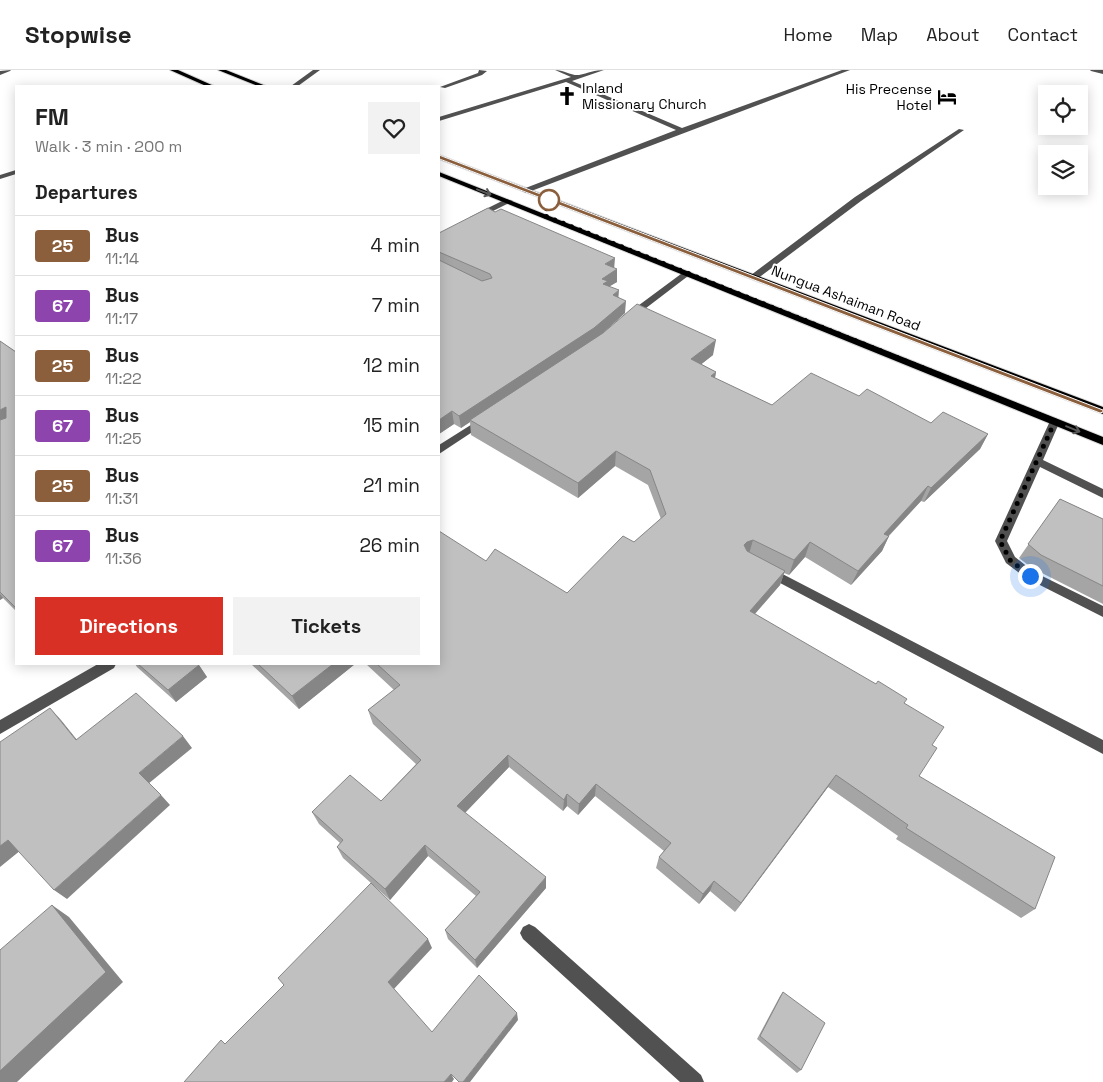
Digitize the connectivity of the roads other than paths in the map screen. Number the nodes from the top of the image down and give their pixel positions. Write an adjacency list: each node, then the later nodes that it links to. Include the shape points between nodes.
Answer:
1 (8, 70): 11 (street)
2 (173, 70): 14 (main road)
3 (221, 70): 15 (main road)
4 (317, 70): 16 (street)
5 (482, 70): 17 (street, via 480,74)
6 (558, 70): 12 (street)
7 (601, 70): 12 (street)
8 (847, 70): 19 (street)
9 (1093, 70): 10 (street)
10 (1103, 72)
11 (0, 73)
12 (576, 77): 13 (street)
13 (566, 80): 18 (street); 19 (street)
14 (209, 85)
15 (260, 85)
16 (295, 85)
17 (443, 87)
18 (440, 119)
19 (682, 130): 26 (street)
20 (960, 130): 30 (street)
21 (440, 157): 26 (main road, Nungua Ashaiman Road)
22 (0, 169): 23 (street)
23 (14, 172): 25 (street)
24 (440, 174): 27 (main road, one-way to 27)
25 (0, 177)
26 (526, 191): 30 (main road, Nungua Ashaiman Road)
27 (509, 201): 28 (street); 29 (main road)
28 (465, 221)
29 (688, 273): 31 (street); 34 (main road)
30 (754, 277): 32 (main road, Nungua Ashaiman Road)
31 (625, 320)
32 (1103, 412)
33 (494, 413): 36 (street)
34 (1055, 421): 35 (main road, one-way to 35); 37 (street)
35 (1103, 441)
36 (440, 449)
37 (1038, 462): 38 (street); 40 (street, via 1000,541 1010,560 1030,576)
38 (1103, 494)
39 (757, 566): 43 (street)
40 (1103, 612)
41 (107, 665): 42 (street)
42 (0, 728)
43 (1103, 748)
44 (529, 933): 45 (street)
45 (694, 1082)

